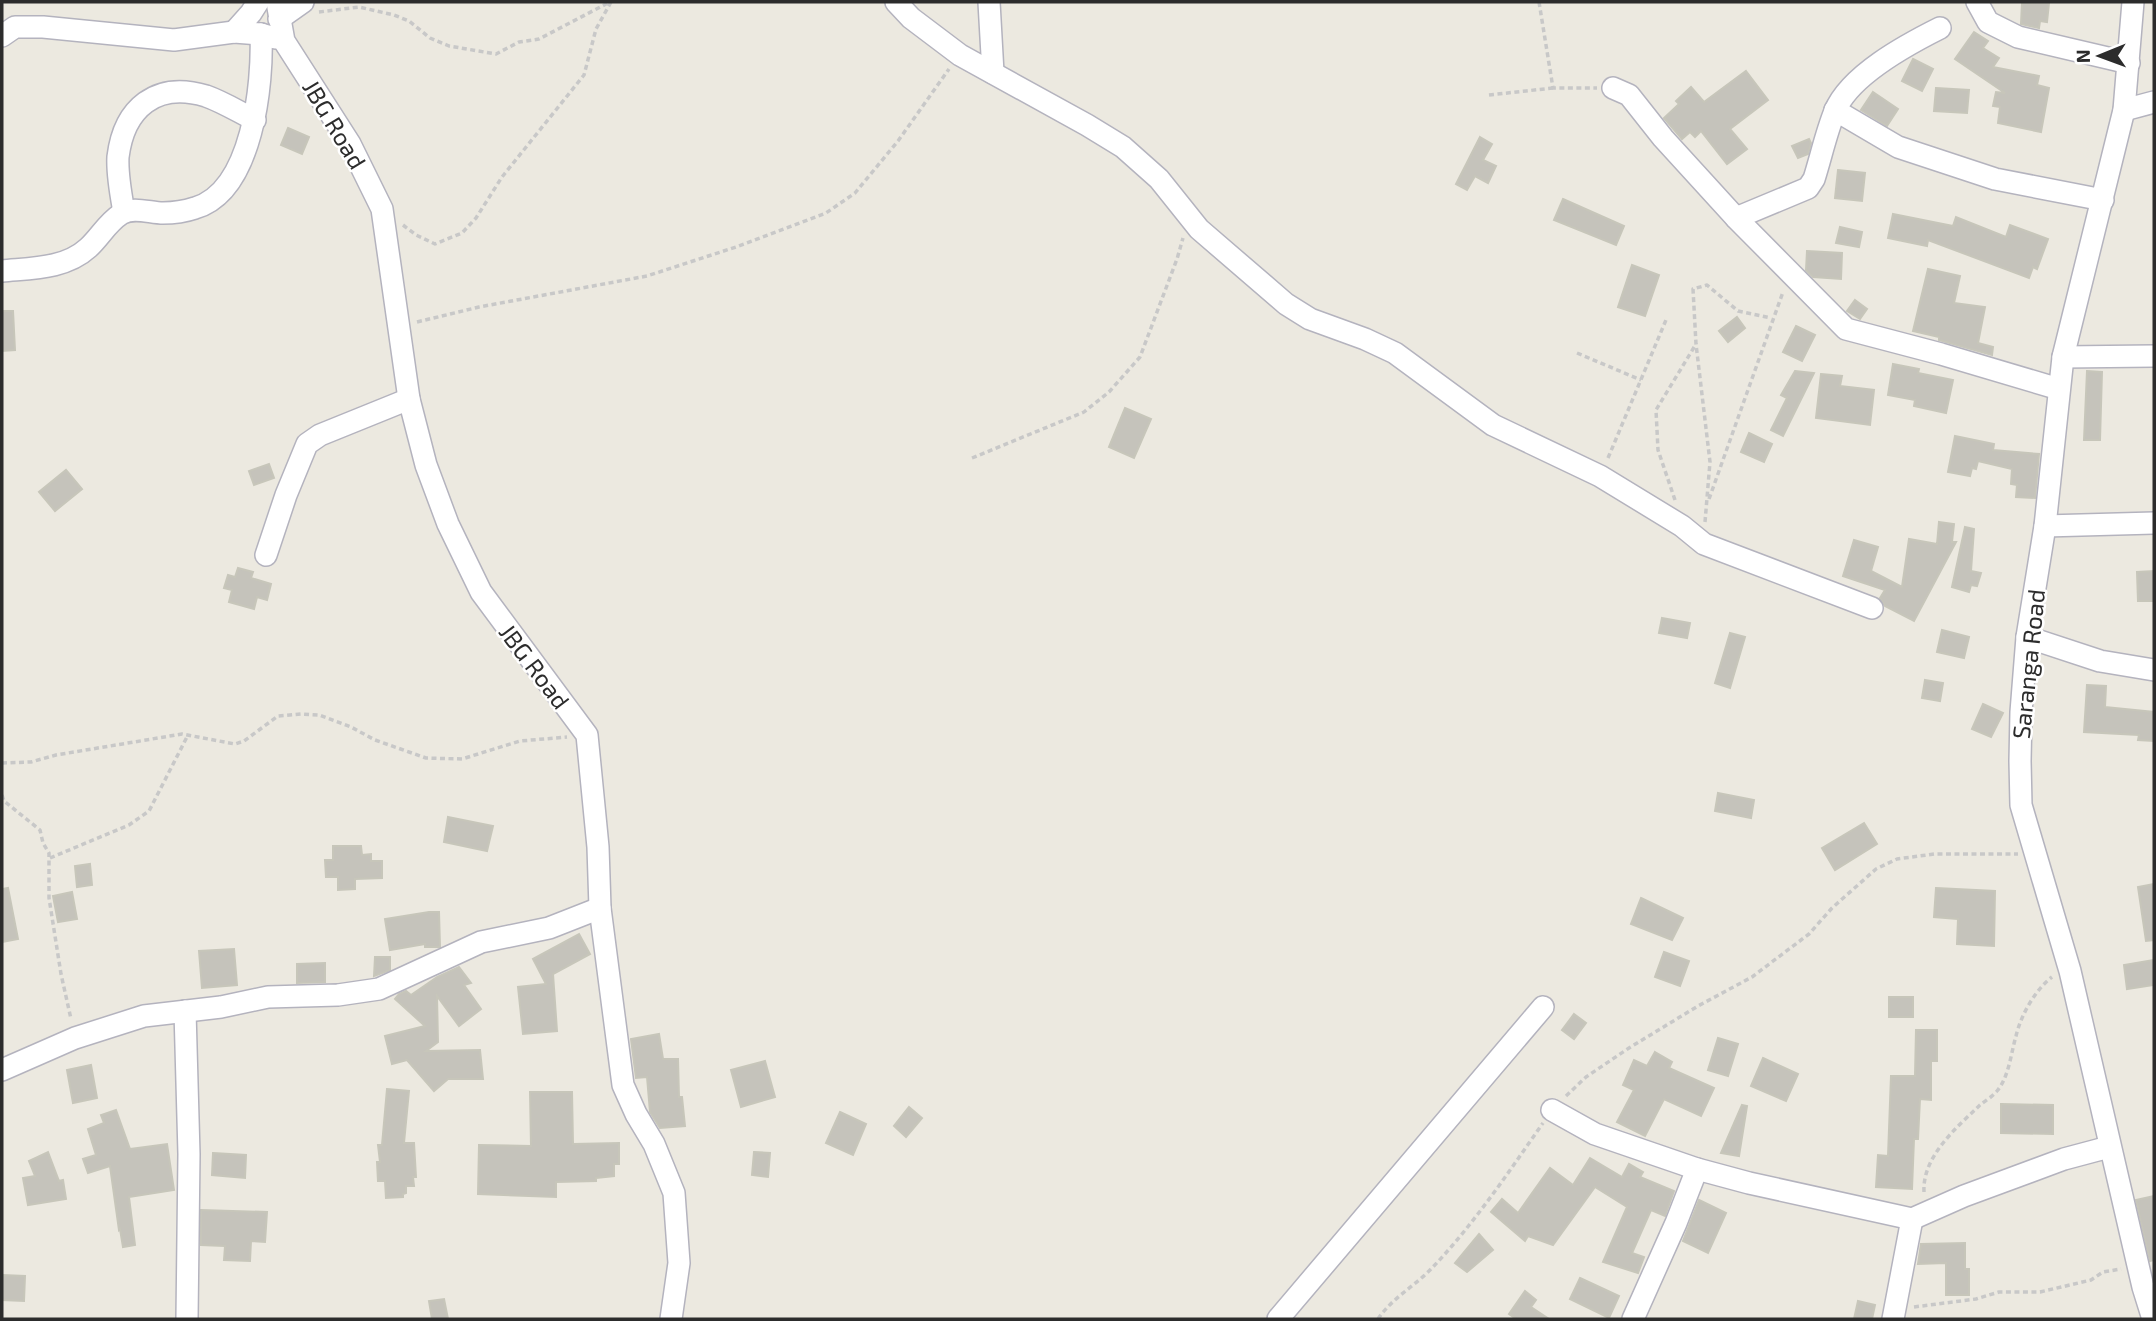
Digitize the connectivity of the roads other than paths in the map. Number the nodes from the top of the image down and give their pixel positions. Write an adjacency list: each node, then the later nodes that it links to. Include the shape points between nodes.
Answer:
1 (258, 2): 9 (street)
2 (896, 2): 13 (street, via 960,55)
3 (989, 2): 13 (street)
4 (1977, 2): 12 (street, via 1987,22 2018,37)
5 (2133, 2): 12 (street, Saranga Road)
6 (288, 8): 11 (street)
7 (1940, 28): 16 (street, via 1901,47 1846,94)
8 (6, 30): 9 (street, via 43,27 174,40)
9 (234, 32): 10 (street)
10 (261, 34): 11 (street); 18 (street)
11 (284, 41): 26 (street, JBG Road, via 351,144 382,209)
12 (2129, 63): 17 (street, Saranga Road)
13 (986, 69): 30 (street, via 1123,147 1159,179 1188,219 1252,276 1310,319 1395,353 1493,425 1600,476 1704,544)
14 (1613, 88): 21 (street, via 1629,95)
15 (2154, 102): 17 (street)
16 (1835, 110): 19 (street, via 1898,148 1995,179); 21 (street, via 1815,179 1808,188)
17 (2124, 110): 19 (street, Saranga Road)
18 (255, 120): 20 (street, via 238,169 217,195 197,208); 20 (street, via 205,96 177,93 152,97 140,105 118,158)
19 (2103, 200): 23 (street, Saranga Road)
20 (124, 212): 22 (street, via 72,260)
21 (1736, 218): 25 (street, via 1846,329)
22 (2, 271)
23 (2063, 356): 24 (street); 25 (street, Saranga Road)
24 (2154, 356)
25 (2059, 389): 28 (street, Saranga Road)
26 (409, 399): 29 (street, via 307,444); 33 (street, JBG Road, via 448,524 481,592 587,735)
27 (2154, 523): 28 (street)
28 (2045, 526): 31 (street, Saranga Road)
29 (266, 555)
30 (1872, 608)
31 (2027, 638): 32 (street, via 2100,661); 38 (street, Saranga Road, via 2021,805 2070,971)
32 (2154, 670)
33 (600, 908): 35 (street, via 549,928 481,942 379,989 268,997); 43 (street, via 623,1085 674,1193 679,1263)
34 (1543, 1007): 44 (street)
35 (185, 1011): 36 (street, via 144,1016 75,1038); 42 (street, via 190,1154)
36 (2, 1070)
37 (1552, 1110): 39 (street, via 1595,1134)
38 (2109, 1147): 40 (street, via 2064,1158); 46 (street, Saranga Road)
39 (1697, 1169): 40 (street); 45 (street)
40 (1919, 1215): 41 (street)
41 (1894, 1316)
42 (187, 1319)
43 (671, 1319)
44 (1278, 1319)
45 (1633, 1319)
46 (2152, 1319)

